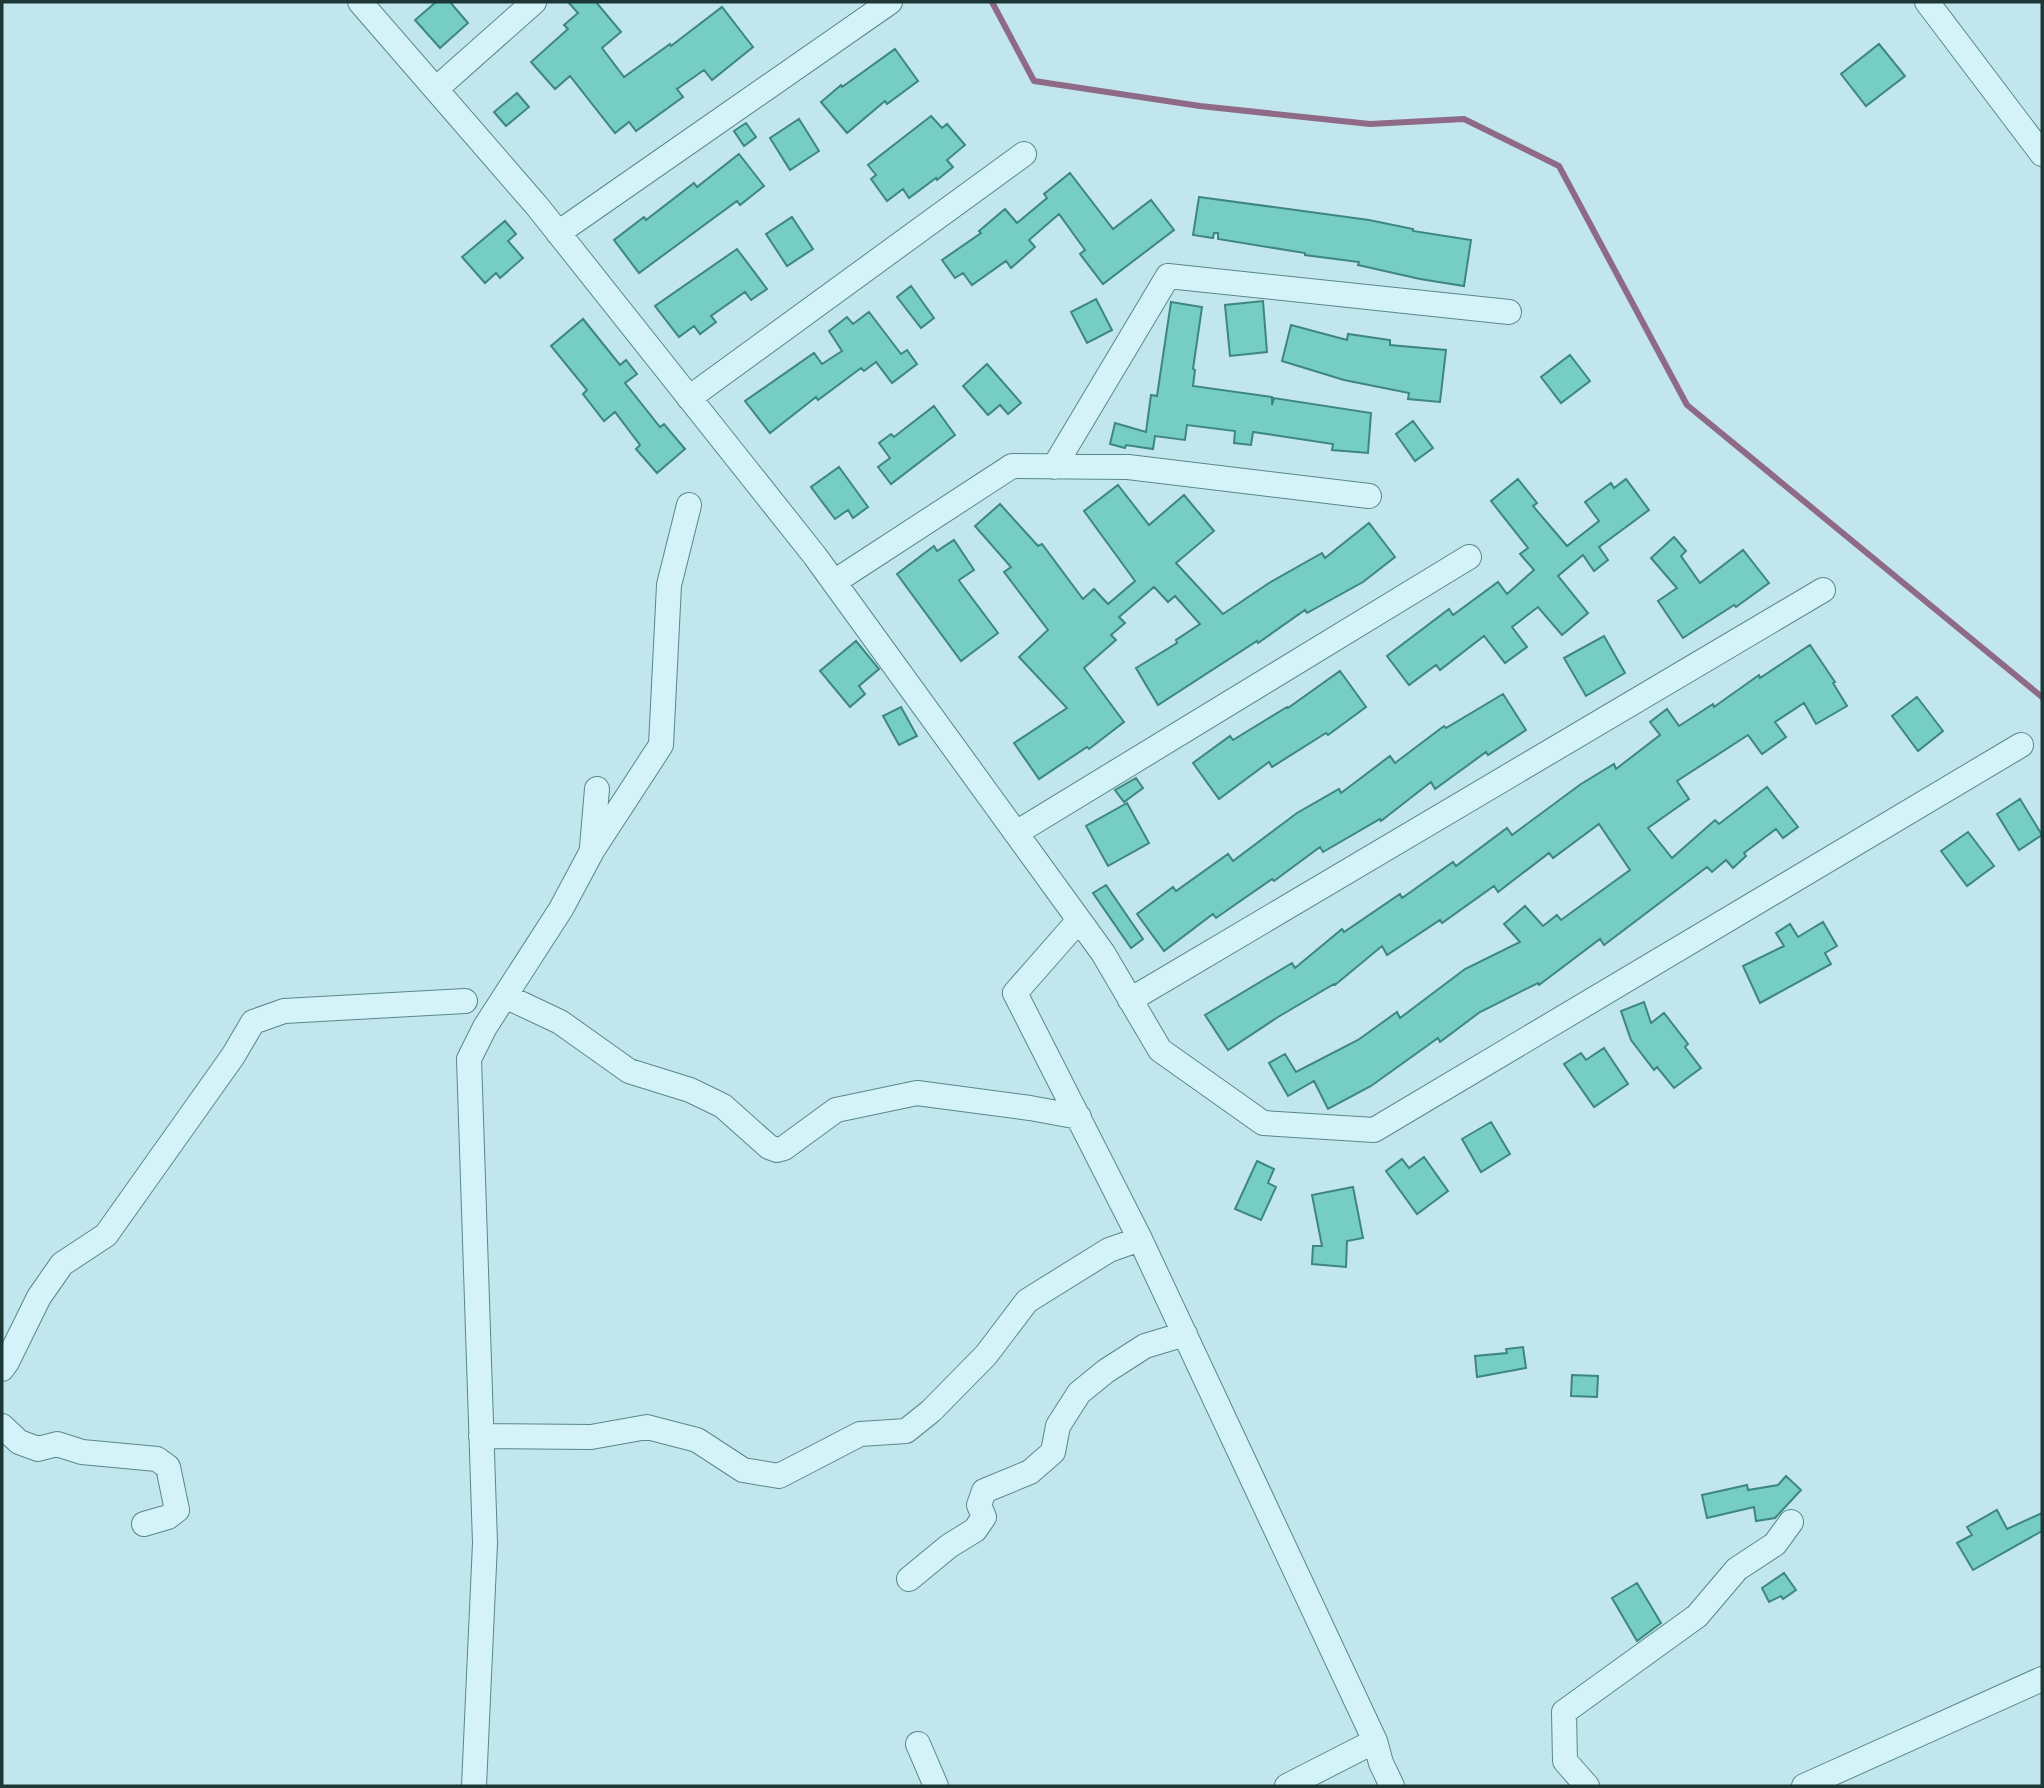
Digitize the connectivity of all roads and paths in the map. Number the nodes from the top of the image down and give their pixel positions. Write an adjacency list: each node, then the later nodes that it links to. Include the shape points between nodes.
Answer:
1 (360, 2): 5 (street)
2 (534, 2): 5 (street)
3 (890, 2): 8 (street)
4 (1927, 2): 6 (street)
5 (436, 89): 8 (street)
6 (2042, 154)
7 (1024, 155): 10 (street)
8 (558, 233): 10 (street)
9 (1509, 312): 11 (street, via 1168,276)
10 (690, 398): 15 (street)
11 (1054, 467): 12 (street, via 1128,467); 15 (street, via 1012,466)
12 (1369, 496)
13 (689, 505): 20 (street, via 669,585 661,745)
14 (1469, 557): 19 (street)
15 (834, 582): 19 (street)
16 (1823, 590): 23 (street)
17 (2021, 745): 23 (street, via 1374,1130 1263,1123 1160,1050)
18 (597, 789): 20 (street)
19 (1016, 834): 21 (street)
20 (592, 851): 22 (street)
21 (1079, 920): 23 (street); 25 (street, via 1015,993)
22 (505, 996): 25 (street, via 560,1023 629,1071 723,1106 777,1150 836,1110 917,1093); 30 (street, via 469,1059)
23 (1130, 1000)
24 (465, 1001): 28 (street, via 284,1011 253,1022 106,1235 62,1264 38,1297)
25 (1079, 1117): 26 (street)
26 (1140, 1239): 27 (street); 30 (street, via 1109,1250 1027,1301 986,1355 906,1431 860,1434 779,1476 743,1470 697,1440 648,1427 591,1437)
27 (1185, 1335): 33 (street, via 1145,1346 1079,1393 1058,1426 1053,1452 1030,1472 984,1491 979,1505 984,1517 975,1530); 35 (street)
28 (2, 1369)
29 (2, 1426): 32 (street, via 19,1442 38,1449 57,1444 82,1452 157,1459 168,1467 177,1510)
30 (481, 1436): 37 (street, via 485,1542)
31 (1791, 1522): 41 (street, via 1774,1544 1737,1569 1697,1616 1564,1712 1565,1761)
32 (144, 1524)
33 (909, 1579)
34 (2042, 1679): 42 (street)
35 (1376, 1741): 39 (street); 40 (street)
36 (918, 1744): 38 (street)
37 (474, 1786)
38 (936, 1786)
39 (1287, 1786)
40 (1392, 1786)
41 (1587, 1786)
42 (1804, 1786)

